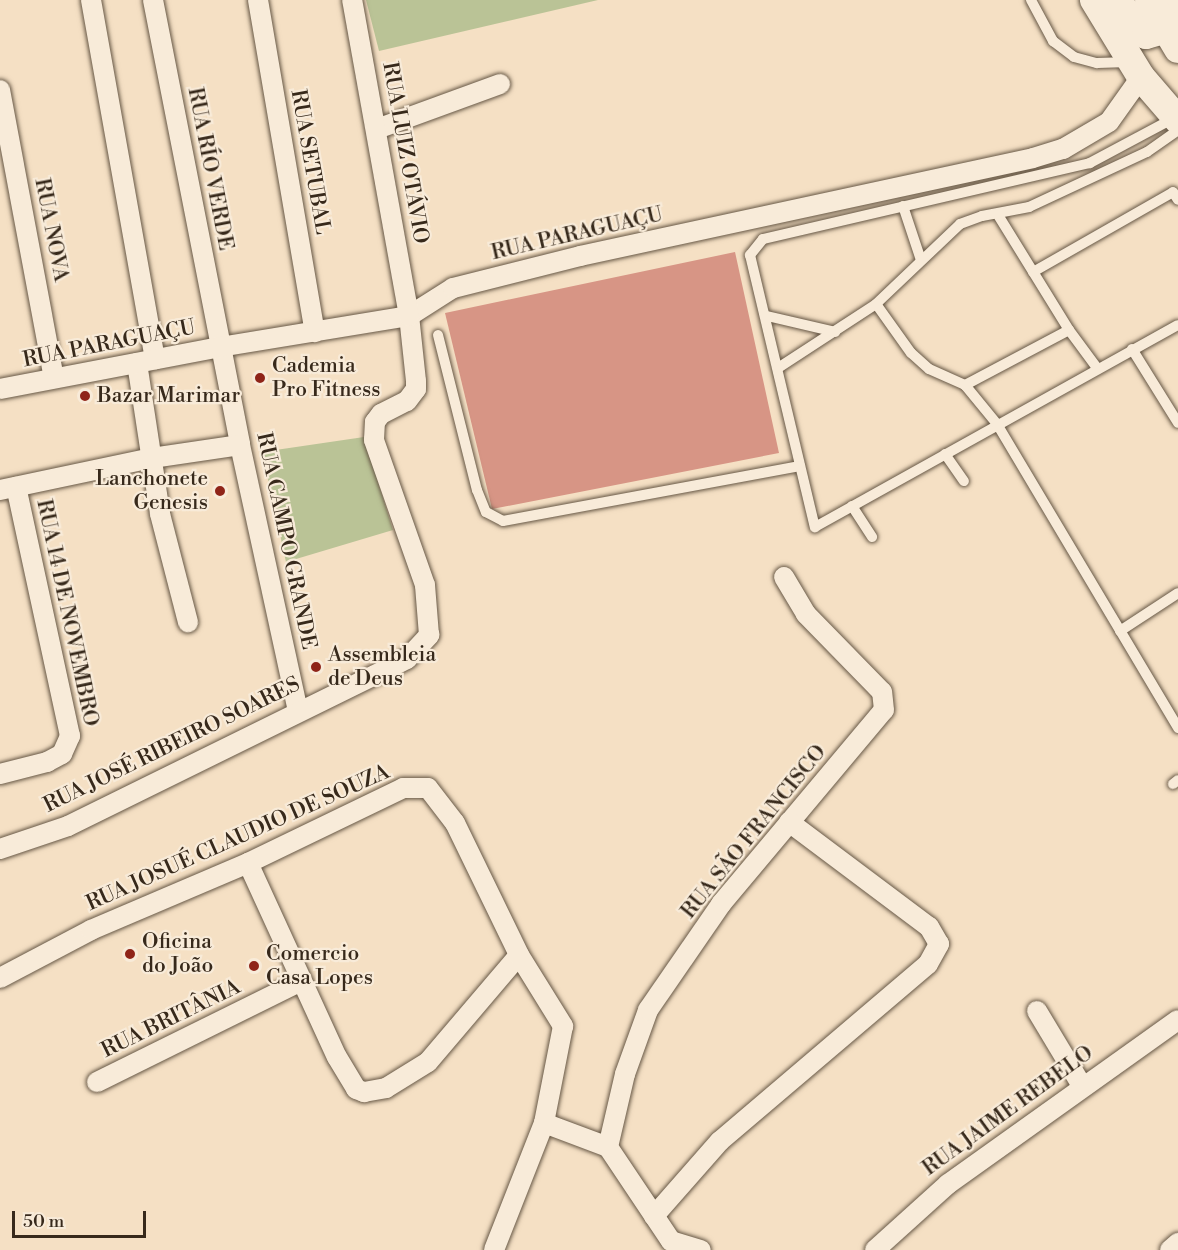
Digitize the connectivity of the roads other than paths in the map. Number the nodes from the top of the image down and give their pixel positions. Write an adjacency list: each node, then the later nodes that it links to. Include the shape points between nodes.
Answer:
1 (91, 0): 30 (street)
2 (153, 0): 28 (street, RUA RÍO VERDE)
3 (258, 0): 25 (street, RUA SETUBAL)
4 (352, 0): 14 (street, RUA LUIZ OTÁVIO)
5 (1031, 0): 10 (lane, via 1053,41 1074,57)
6 (1094, 0): 10 (main road)
7 (1116, 0): 9 (main road, via 1146,35)
8 (1149, 0): 9 (main road)
9 (1174, 35)
10 (1136, 70): 13 (main road); 21 (street, RUA PARAGUAÇU, via 1109,122 1063,149 453,288)
11 (500, 84): 14 (street)
12 (0, 90): 33 (street, RUA NOVA)
13 (1177, 122): 16 (lane, via 1090,163); 17 (lane, via 1147,152 1029,207)
14 (377, 129): 21 (street, RUA LUIZ OTÁVIO)
15 (1178, 200): 19 (lane, via 1173,192)
16 (903, 206): 18 (lane); 22 (lane, via 763,239 750,255)
17 (998, 215): 18 (lane, via 960,224); 19 (lane)
18 (921, 260): 20 (lane)
19 (1033, 272): 24 (lane)
20 (876, 304): 26 (lane); 34 (lane, via 911,353 929,369)
21 (410, 316): 25 (street, RUA PARAGUAÇU); 50 (street, RUA JOSÉ RIBEIRO SOARES, via 416,389 407,401 381,414 375,422 374,440 425,585 429,635 407,659)
22 (766, 316): 26 (lane); 31 (lane)
23 (1178, 325): 29 (lane)
24 (1069, 330): 32 (lane); 34 (lane)
25 (315, 332): 28 (street, RUA PARAGUAÇU)
26 (835, 332): 31 (lane)
27 (438, 335): 41 (lane, via 477,490 486,512 503,521)
28 (220, 346): 30 (street, RUA PARAGUAÇU); 38 (street, RUA CAMPO GRANDE)
29 (1132, 349): 32 (lane); 36 (lane)
30 (146, 361): 33 (street, RUA PARAGUAÇU); 40 (street)
31 (778, 368): 41 (lane)
32 (1097, 368): 37 (lane)
33 (54, 378): 35 (street, RUA PARAGUAÇU)
34 (964, 385): 37 (lane)
35 (0, 389)
36 (1178, 423)
37 (997, 424): 39 (lane); 49 (lane)
38 (240, 445): 40 (street); 50 (street, RUA CAMPO GRANDE)
39 (945, 454): 42 (lane); 44 (lane)
40 (152, 458): 43 (street); 48 (street, via 160,514)
41 (800, 466): 44 (lane, via 815,527)
42 (964, 481)
43 (8, 488): 52 (street, RUA 14 DE NOVEMBRO, via 70,736 68,745 55,758)
44 (852, 506): 45 (lane)
45 (872, 537)
46 (784, 577): 53 (street, RUA SÃO FRANCISCO, via 806,614 882,692 886,705)
47 (1178, 593): 49 (lane)
48 (188, 622)
49 (1120, 631): 51 (lane)
50 (298, 710): 54 (street, RUA JOSÉ RIBEIRO SOARES, via 68,826)
51 (1178, 728)
52 (0, 774)
53 (789, 822): 64 (street, RUA SÃO FRANCISCO, via 721,904 648,1010 625,1074); 65 (street, via 936,936 936,952 909,980 720,1141)
54 (0, 849)
55 (248, 863): 56 (street, RUA JOSUÉ CLAUDIO DE SOUZA, via 403,788 428,788 455,823); 57 (street, RUA JOSUÉ CLAUDIO DE SOUZA, via 91,930); 58 (street)
56 (519, 955): 58 (street, via 428,1062 386,1088 364,1092 356,1089 337,1058); 63 (street, RUA JOSUÉ CLAUDIO DE SOUZA, via 563,1026)
57 (0, 978)
58 (300, 982): 61 (street, RUA BRITÂNIA)
59 (1037, 1011): 62 (street)
60 (1178, 1020): 62 (street, RUA JAIME REBELO)
61 (97, 1082)
62 (1082, 1086): 70 (street, RUA JAIME REBELO, via 948,1184)
63 (544, 1123): 64 (street); 68 (street, RUA JOSUÉ CLAUDIO DE SOUZA)
64 (608, 1147): 65 (street)
65 (654, 1216): 67 (street)
66 (1178, 1243): 71 (street)
67 (668, 1245): 69 (street)
68 (494, 1250)
69 (701, 1250)
70 (874, 1250)
71 (1170, 1250)

